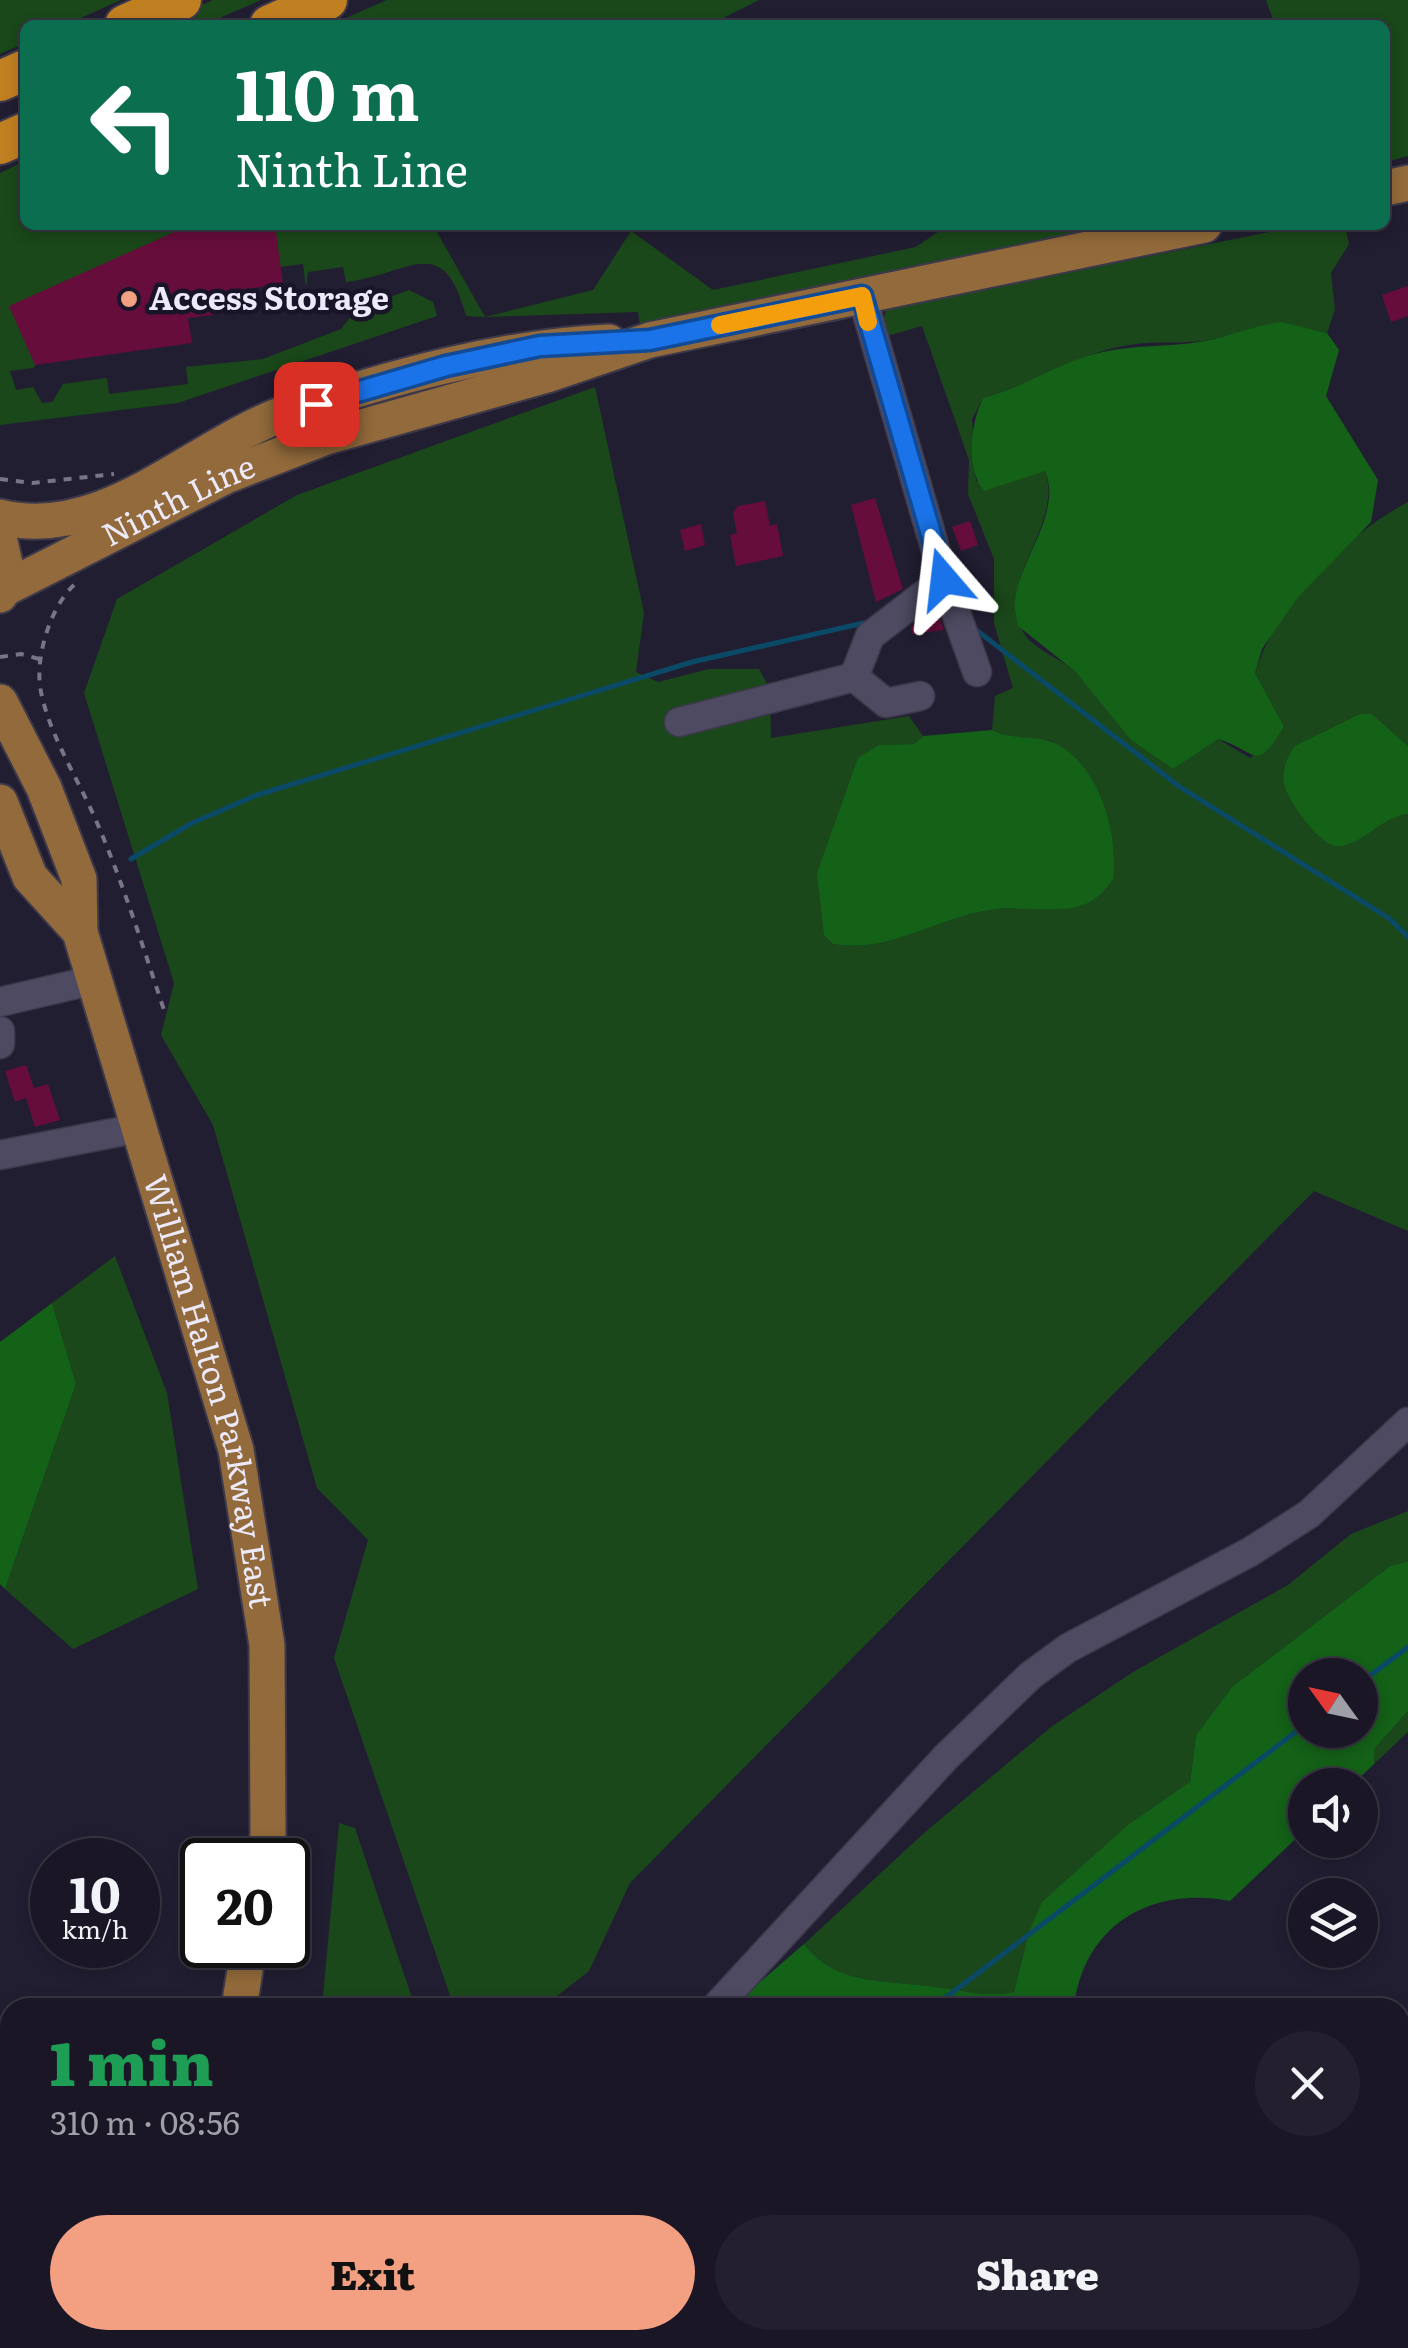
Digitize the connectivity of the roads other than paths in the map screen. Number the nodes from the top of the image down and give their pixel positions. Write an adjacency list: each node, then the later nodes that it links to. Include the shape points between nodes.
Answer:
1 (182, 0): 3 (highway)
2 (328, 0): 4 (highway)
3 (136, 20)
4 (282, 20)
5 (1180, 230): 6 (main road, Ninth Line)
6 (862, 296): 7 (main road, Ninth Line); 10 (street)
7 (650, 340): 8 (main road, Ninth Line, via 540,346 409,376 284,413 68,521); 11 (main road, Ninth Line, via 254,463)
8 (0, 518)
9 (0, 542): 11 (main road, via 6,568)
10 (944, 579): 12 (street); 13 (street, via 870,636)
11 (1, 593)
12 (977, 672)
13 (854, 677): 14 (street, via 886,703); 16 (street)
14 (920, 696)
15 (0, 702): 18 (main road, William Halton Parkway East, via 44,788 79,879)
16 (679, 722)
17 (0, 802): 18 (main road, William Halton Parkway East, via 30,877)
18 (80, 932): 19 (main road, William Halton Parkway East)
19 (94, 980): 20 (street); 23 (main road, William Halton Parkway East)
20 (0, 1002)
21 (0, 1031): 22 (street)
22 (0, 1044)
23 (139, 1128): 24 (street); 26 (main road, William Halton Parkway East, via 236,1450 267,1645)
24 (0, 1155)
25 (1408, 1422): 29 (street, via 1294,1524 1031,1675 946,1757)
26 (268, 1838)
27 (245, 1968): 28 (main road)
28 (241, 1998)
29 (724, 1998)

